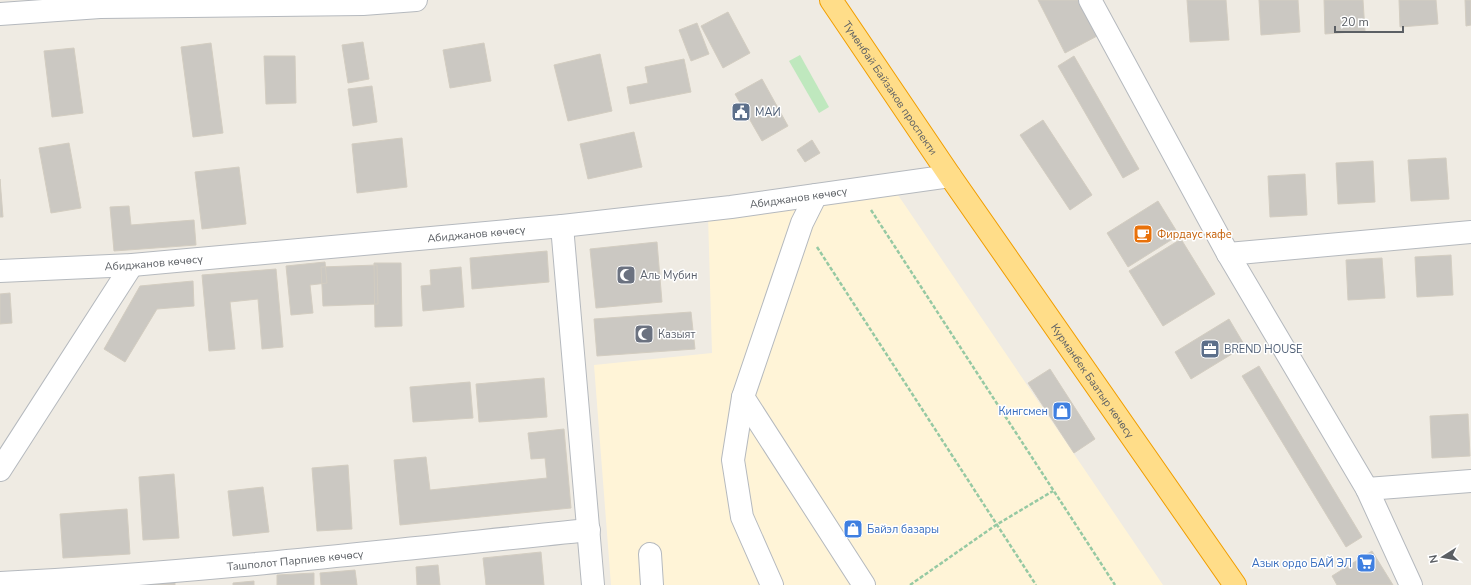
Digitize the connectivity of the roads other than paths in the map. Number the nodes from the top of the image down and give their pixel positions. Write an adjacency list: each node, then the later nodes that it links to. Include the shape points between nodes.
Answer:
1 (416, 0): 4 (street, via 363,4)
2 (831, 0): 7 (highway, Түмөнбай Байзаков проспекти)
3 (1090, 0): 11 (street)
4 (243, 3): 5 (street)
5 (100, 4): 6 (street)
6 (0, 14)
7 (950, 176): 8 (street, Абиджанов көчөсү); 25 (highway, Курманбек Баатыр көчөсү)
8 (816, 195): 9 (street, Абиджанов көчөсү); 14 (street, via 802,223)
9 (562, 226): 12 (street, Абиджанов көчөсү); 18 (street)
10 (1471, 232): 11 (street)
11 (1228, 254): 17 (street)
12 (132, 265): 13 (street, Абиджанов көчөсү); 15 (street)
13 (0, 271)
14 (743, 397): 23 (street, via 733,460 742,517); 24 (street)
15 (0, 470)
16 (1471, 481): 17 (street)
17 (1367, 489): 26 (street)
18 (589, 530): 20 (street, Ташполот Парпиев көчөсү, via 242,565); 21 (street)
19 (650, 554): 22 (street)
20 (0, 583)
21 (593, 585)
22 (652, 585)
23 (772, 585)
24 (864, 585)
25 (1235, 585)
26 (1411, 585)

